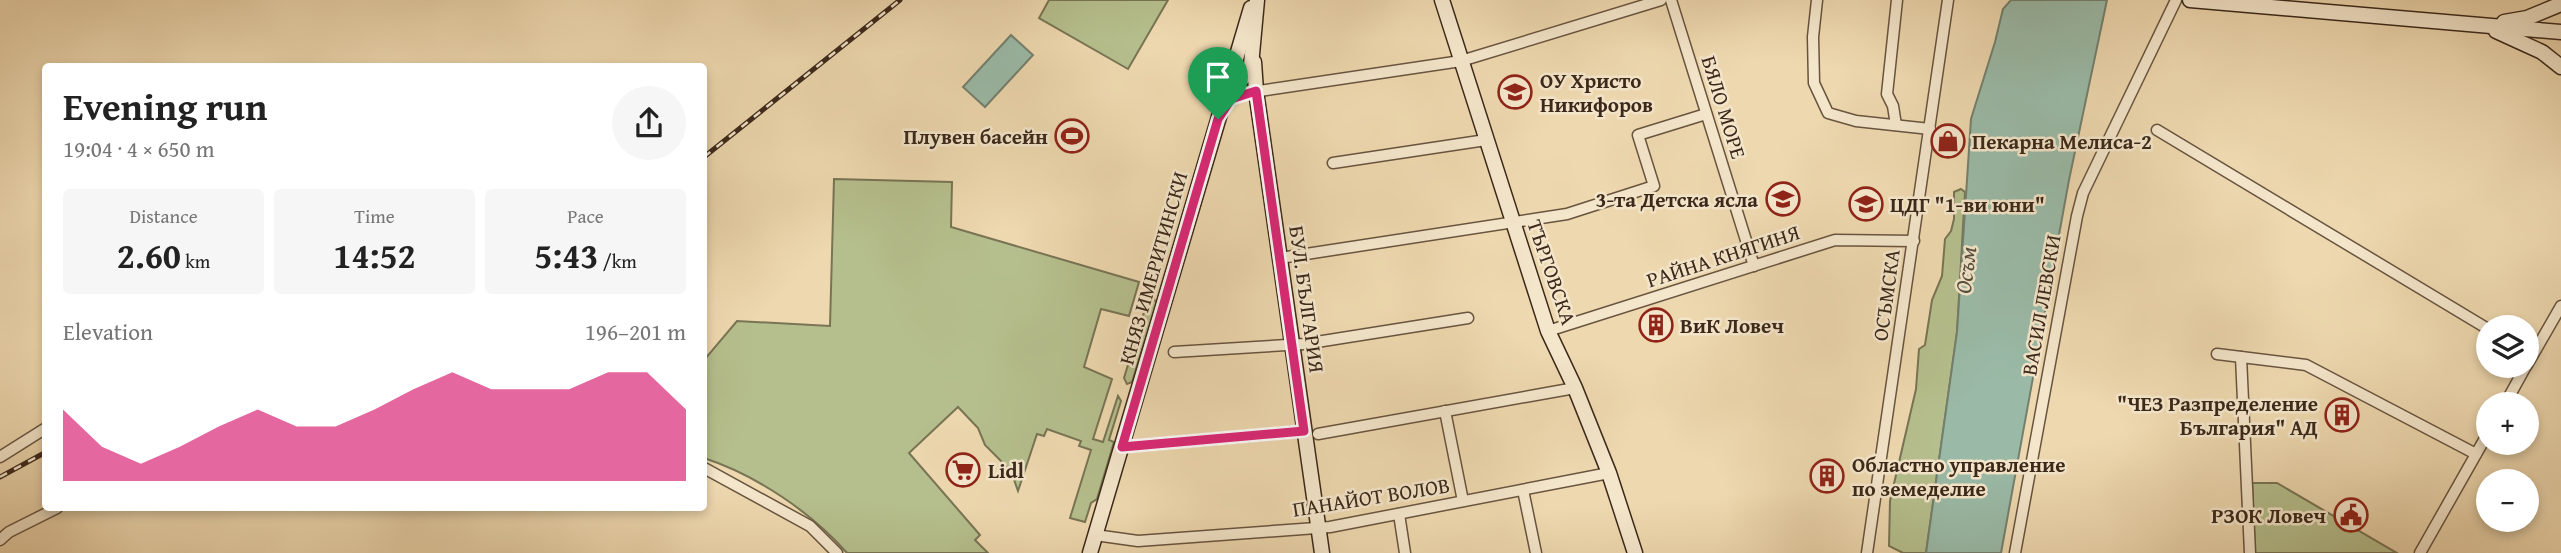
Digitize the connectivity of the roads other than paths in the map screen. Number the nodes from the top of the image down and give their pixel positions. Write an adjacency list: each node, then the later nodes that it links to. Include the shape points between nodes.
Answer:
1 (1255, 0): 13 (street, КНЯЗ ИМЕРИТИНСКИ); 17 (street)
2 (1442, 0): 14 (street, ТЪРГОВСКА)
3 (1661, 0): 14 (street)
4 (1671, 0): 18 (street, БЯЛО МОРЕ)
5 (1816, 0): 20 (street, via 1814,83 1828,113)
6 (1897, 0): 20 (street, via 1887,94)
7 (1948, 0): 21 (street, ОСЪМСКА)
8 (2176, 0): 61 (street, ВАСИЛ ЛЕВСКИ, via 2083,193)
9 (2190, 0): 11 (street)
10 (2561, 4): 11 (street, via 2527,18)
11 (2482, 25): 12 (street); 15 (street, via 2533,47)
12 (2561, 32)
13 (1253, 50): 16 (street, БУЛ. БЪЛГАРИЯ); 17 (street, КНЯЗ ИМЕРИТИНСКИ, via 1247,74)
14 (1461, 61): 16 (street); 23 (street, ТЪРГОВСКА)
15 (2561, 66)
16 (1256, 91): 19 (street, via 1231,99); 27 (street, БУЛ. БЪЛГАРИЯ)
17 (1224, 100): 19 (street, КНЯЗ ИМЕРИТИНСКИ)
18 (1706, 114): 25 (street, via 1638,135 1654,186 1567,214); 28 (street, БЯЛО МОРЕ)
19 (1218, 119): 42 (street, КНЯЗ ИМЕРИТИНСКИ)
20 (1896, 125): 21 (street)
21 (1930, 129): 26 (street, ОСЪМСКА)
22 (2157, 130): 31 (street)
23 (1486, 140): 24 (street); 25 (street, ТЪРГОВСКА)
24 (1333, 163)
25 (1513, 223): 27 (street); 32 (street, ТЪРГОВСКА)
26 (1914, 242): 28 (street, РАЙНА КНЯГИНЯ, via 1835,240); 60 (street, ОСЪМСКА)
27 (1280, 258): 34 (street, БУЛ. БЪЛГАРИЯ)
28 (1754, 266): 32 (street, РАЙНА КНЯГИНЯ)
29 (2561, 306): 33 (street)
30 (1468, 318): 34 (street)
31 (2476, 322)
32 (1548, 331): 38 (street, ТЪРГОВСКА)
33 (2539, 341)
34 (1292, 345): 35 (street); 41 (street, БУЛ. БЪЛГАРИЯ)
35 (1174, 352)
36 (2217, 354): 37 (street)
37 (2241, 357): 43 (street, via 2306,365); 62 (street)
38 (1576, 388): 39 (street); 46 (street, ТЪРГОВСКА)
39 (1445, 411): 41 (street); 48 (street)
40 (42, 431): 44 (street)
41 (1311, 433): 42 (street); 51 (street, БУЛ. БЪЛГАРИЯ)
42 (1122, 447): 52 (street, КНЯЗ ИМЕРИТИНСКИ)
43 (2476, 454): 63 (street)
44 (0, 457)
45 (707, 470): 54 (street, via 810,526)
46 (1609, 473): 47 (street, ПАНАЙОТ ВОЛОВ); 59 (street, ТЪРГОВСКА)
47 (1523, 490): 48 (street, ПАНАЙОТ ВОЛОВ); 58 (street)
48 (1463, 501): 50 (street, ПАНАЙОТ ВОЛОВ)
49 (51, 511): 53 (street)
50 (1399, 514): 51 (street, ПАНАЙОТ ВОЛОВ); 57 (street)
51 (1319, 528): 52 (street, ПАНАЙОТ ВОЛОВ, via 1138,541); 56 (street, БУЛ. БЪЛГАРИЯ)
52 (1096, 535): 55 (street, КНЯЗ ИМЕРИТИНСКИ)
53 (0, 540)
54 (837, 553)
55 (1090, 553)
56 (1322, 553)
57 (1405, 553)
58 (1536, 553)
59 (1635, 553)
60 (1867, 553)
61 (2015, 553)
62 (2250, 553)
63 (2420, 553)

